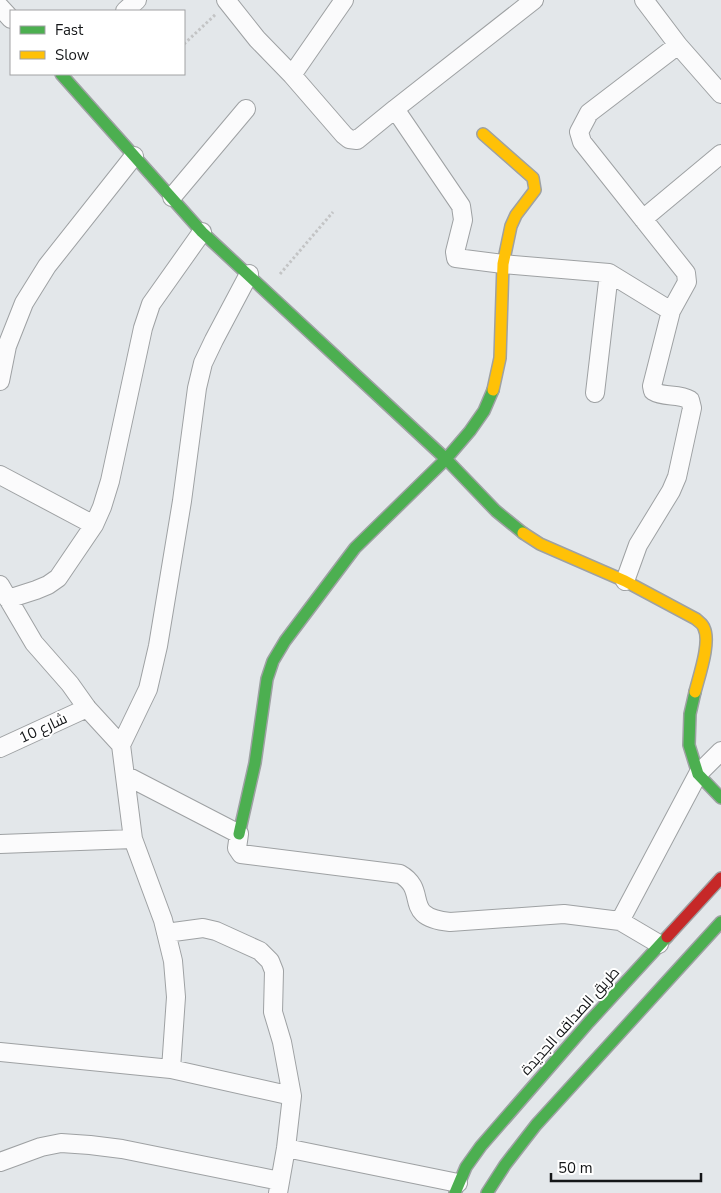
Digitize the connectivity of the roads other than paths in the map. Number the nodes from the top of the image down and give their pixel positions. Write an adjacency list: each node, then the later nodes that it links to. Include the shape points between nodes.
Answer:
1 (137, 0): 7 (street)
2 (344, 0): 11 (street)
3 (534, 0): 13 (street)
4 (644, 0): 9 (street)
5 (228, 1): 11 (street, via 257,39)
6 (0, 7): 8 (street)
7 (126, 10)
8 (10, 18)
9 (678, 45): 12 (street); 19 (street, via 589,113 579,132 582,142)
10 (63, 75): 17 (street)
11 (292, 75): 13 (street, via 349,139 357,140)
12 (721, 94)
13 (395, 109): 21 (street, via 460,206 464,220 456,258)
14 (246, 110): 18 (street)
15 (483, 134): 21 (street, via 536,184 511,226)
16 (721, 154): 19 (street)
17 (134, 156): 18 (street); 25 (street, via 47,266)
18 (172, 197): 20 (street)
19 (643, 219): 24 (street, via 686,272 687,282)
20 (202, 232): 23 (street); 30 (street, via 151,304 110,481)
21 (503, 264): 22 (street); 28 (street, via 500,358 495,384 484,411)
22 (609, 273): 24 (street); 27 (street)
23 (249, 274): 28 (street); 34 (street, via 203,363 158,646 148,689)
24 (671, 311): 31 (street, via 653,391 684,396 690,400 692,408 678,477 638,545)
25 (3, 344): 26 (street)
26 (0, 381)
27 (595, 393)
28 (446, 459): 31 (street, via 513,526 540,544); 40 (street, via 355,548 273,661 267,679 255,763)
29 (0, 475): 30 (street)
30 (94, 524): 32 (street, via 58,578 42,588)
31 (625, 581): 37 (street, via 704,626 706,645 690,714 689,733 689,745)
32 (4, 592): 33 (street, via 34,643)
33 (87, 708): 34 (street); 35 (street, شارع 10)
34 (122, 745): 38 (street)
35 (0, 748)
36 (721, 751): 37 (street)
37 (698, 774): 39 (street); 44 (street)
38 (126, 775): 40 (street); 41 (street)
39 (721, 798)
40 (240, 834): 44 (street, via 237,848 241,854 400,874 413,884 419,910 436,920 450,922 564,914)
41 (133, 839): 42 (street); 46 (street)
42 (0, 844)
43 (721, 878): 47 (street, طريق الصداقه الجديدة)
44 (620, 921): 47 (street)
45 (721, 922): 48 (street, طريق الصداقه الجديدة)
46 (166, 933): 50 (street, via 173,961 176,997); 51 (street, via 203,928 216,931 260,950 270,961 274,970 273,1012)
47 (659, 944): 48 (street, طريق الصداقه الجديدة)
48 (601, 1030): 55 (street, طريق الصداقه الجديدة, via 481,1146); 56 (street, طريق الصداقه الجديدة)
49 (0, 1052): 50 (street)
50 (171, 1069): 51 (street)
51 (292, 1096): 52 (street)
52 (286, 1148): 54 (street); 55 (street)
53 (0, 1162): 54 (street, via 60,1143 90,1144)
54 (279, 1187)
55 (456, 1188)
56 (487, 1193)

